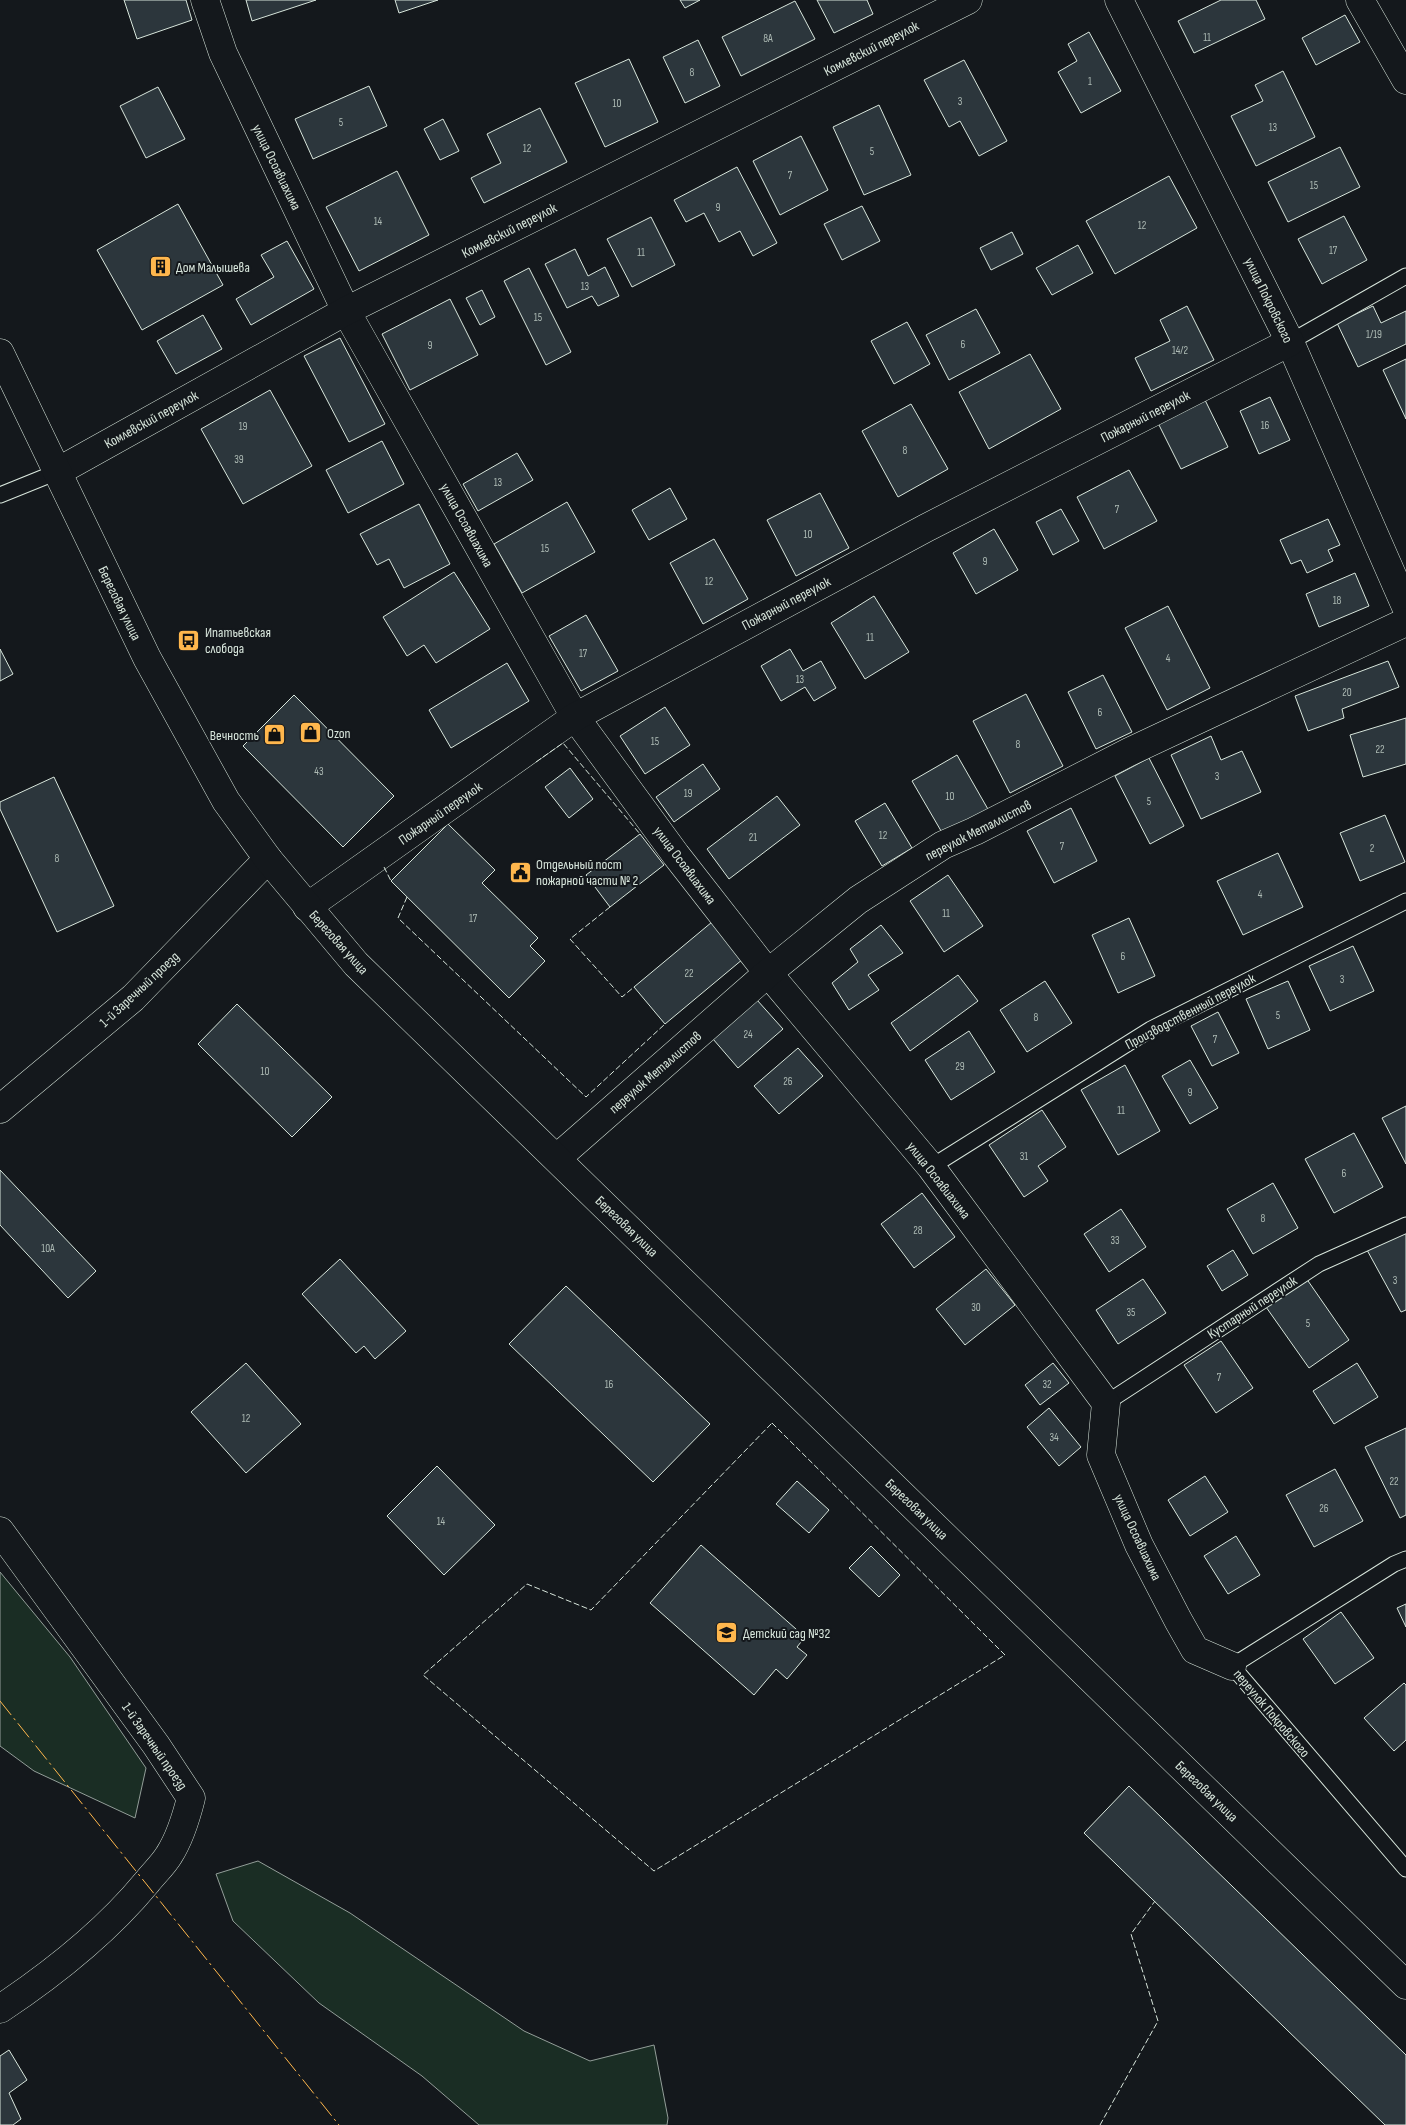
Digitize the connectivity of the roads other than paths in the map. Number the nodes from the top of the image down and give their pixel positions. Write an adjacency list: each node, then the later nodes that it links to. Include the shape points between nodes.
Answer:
1 (205, 0): 7 (street, улица Осоавиахима, via 222,53)
2 (968, 0): 7 (street, Комлевский переулок)
3 (1119, 0): 8 (street, улица Покровского)
4 (1360, 0): 5 (street)
5 (1406, 80)
6 (1406, 276): 8 (lane)
7 (346, 311): 10 (street, Комлевский переулок); 14 (street, улица Осоавиахима)
8 (1290, 342): 12 (street, улица Покровского); 14 (street, Пожарный переулок, via 926,528)
9 (0, 352): 10 (street, Береговая улица)
10 (57, 472): 11 (lane); 15 (street, Береговая улица, via 146,658 226,801)
11 (0, 496)
12 (1406, 607)
13 (1406, 622): 18 (street, переулок Металлистов, via 1129,752 943,845 858,900)
14 (575, 717): 17 (street, Пожарный переулок); 18 (street, улица Осоавиахима)
15 (268, 858): 17 (street, Береговая улица); 19 (street, 1-й Заречный проезд, via 133,998)
16 (1406, 901): 21 (lane, Производственный переулок, via 1151,1029)
17 (307, 907): 20 (street, Береговая улица, via 356,964)
18 (768, 973): 20 (street, переулок Металлистов); 21 (street, улица Осоавиахима)
19 (0, 1109)
20 (557, 1158): 28 (street, Береговая улица)
21 (931, 1167): 23 (street, улица Осоавиахима)
22 (1406, 1225): 23 (lane, Кустарный переулок, via 1319,1264)
23 (1106, 1403): 26 (street, улица Осоавиахима, via 1102,1455 1140,1545 1195,1650)
24 (0, 1531): 29 (street, 1-й Заречный проезд, via 191,1798 185,1822 169,1856 130,1902 105,1929 36,1985)
25 (1406, 1559): 26 (lane, переулок Покровского)
26 (1232, 1666): 27 (lane, переулок Покровского)
27 (1406, 1869)
28 (1406, 1985)
29 (0, 2009)

